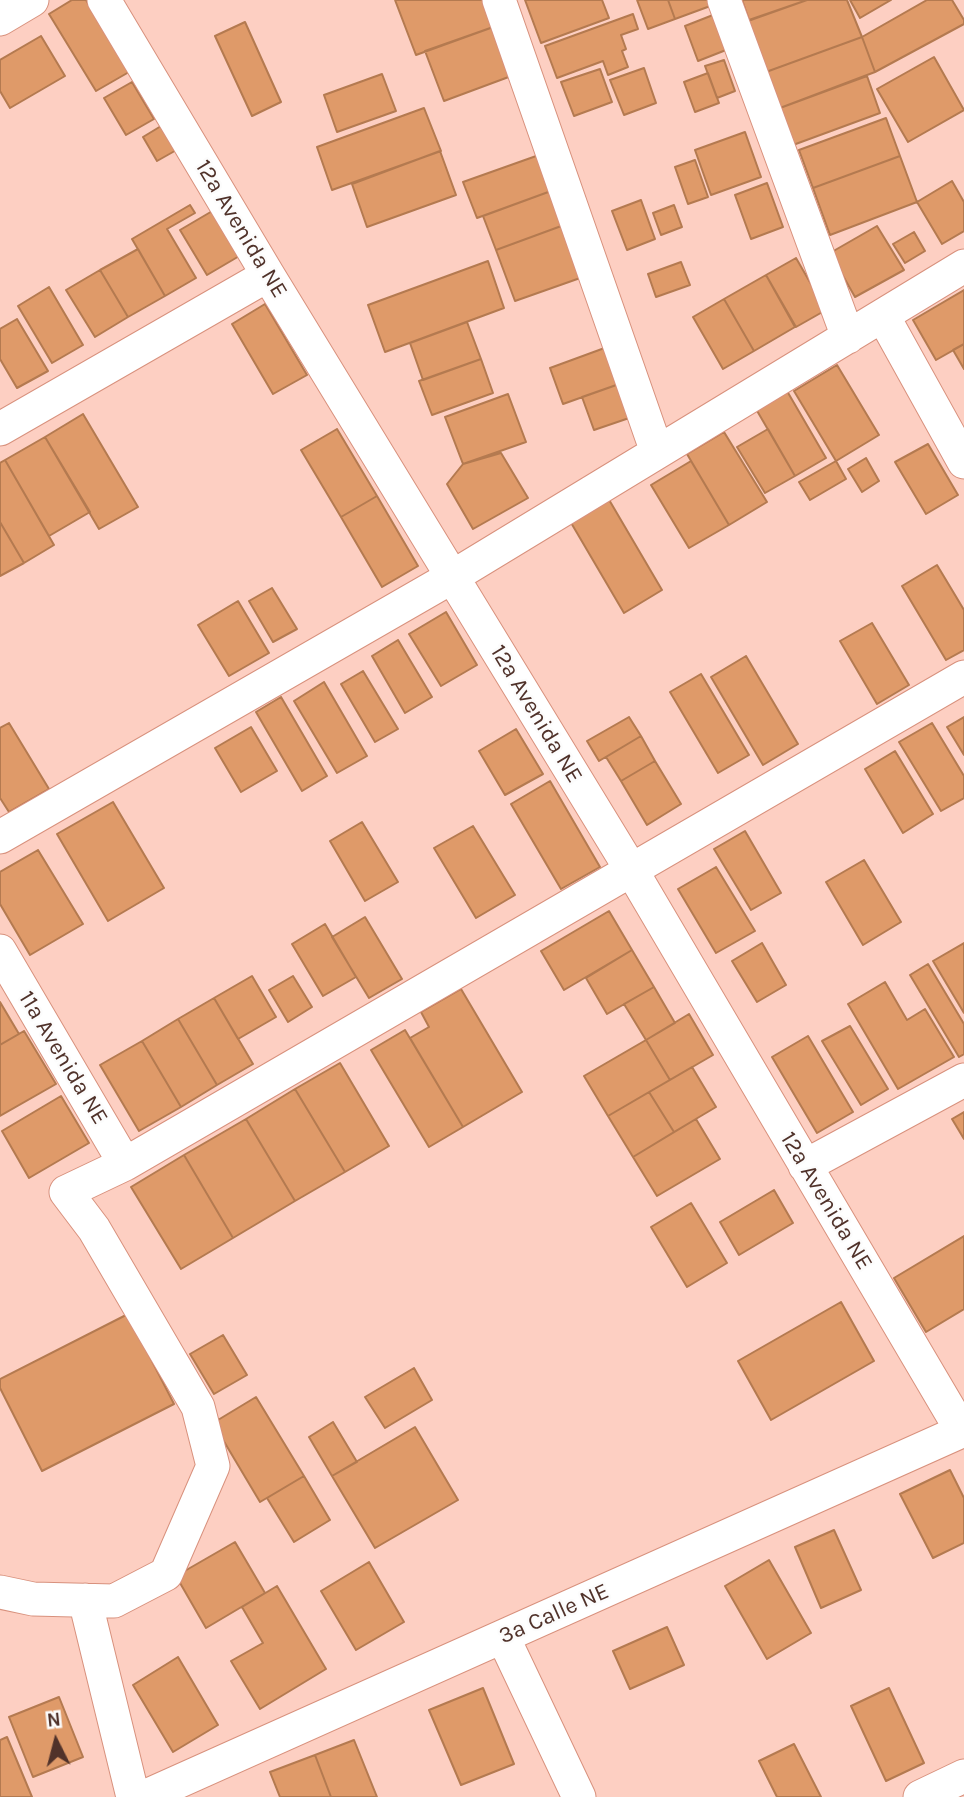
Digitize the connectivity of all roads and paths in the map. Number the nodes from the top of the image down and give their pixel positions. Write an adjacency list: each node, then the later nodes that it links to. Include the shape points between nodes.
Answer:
1 (32, 0): 5 (street)
2 (104, 0): 7 (street, 12a Avenida NE)
3 (499, 0): 11 (street)
4 (724, 0): 9 (street)
5 (0, 19)
6 (964, 266): 8 (street)
7 (268, 275): 10 (street); 13 (street, 12a Avenida NE)
8 (883, 316): 9 (street); 12 (street)
9 (848, 337): 11 (street)
10 (0, 429)
11 (657, 452): 13 (street)
12 (964, 462)
13 (452, 577): 15 (street); 16 (street, 12a Avenida NE)
14 (964, 677): 16 (street)
15 (0, 837)
16 (632, 871): 19 (street); 20 (street, 12a Avenida NE)
17 (0, 951): 19 (street, 11a Avenida NE)
18 (964, 1080): 20 (street)
19 (125, 1164): 23 (street, via 66,1192 94,1230 198,1407 213,1466 166,1574 114,1601)
20 (805, 1166): 21 (street, 12a Avenida NE)
21 (963, 1430): 24 (street, 3a Calle NE)
22 (0, 1592): 23 (street, via 33,1599)
23 (85, 1600): 26 (street)
24 (503, 1637): 27 (street, 3a Calle NE); 28 (street)
25 (964, 1776): 29 (street)
26 (133, 1797)
27 (144, 1797)
28 (579, 1797)
29 (920, 1797)

